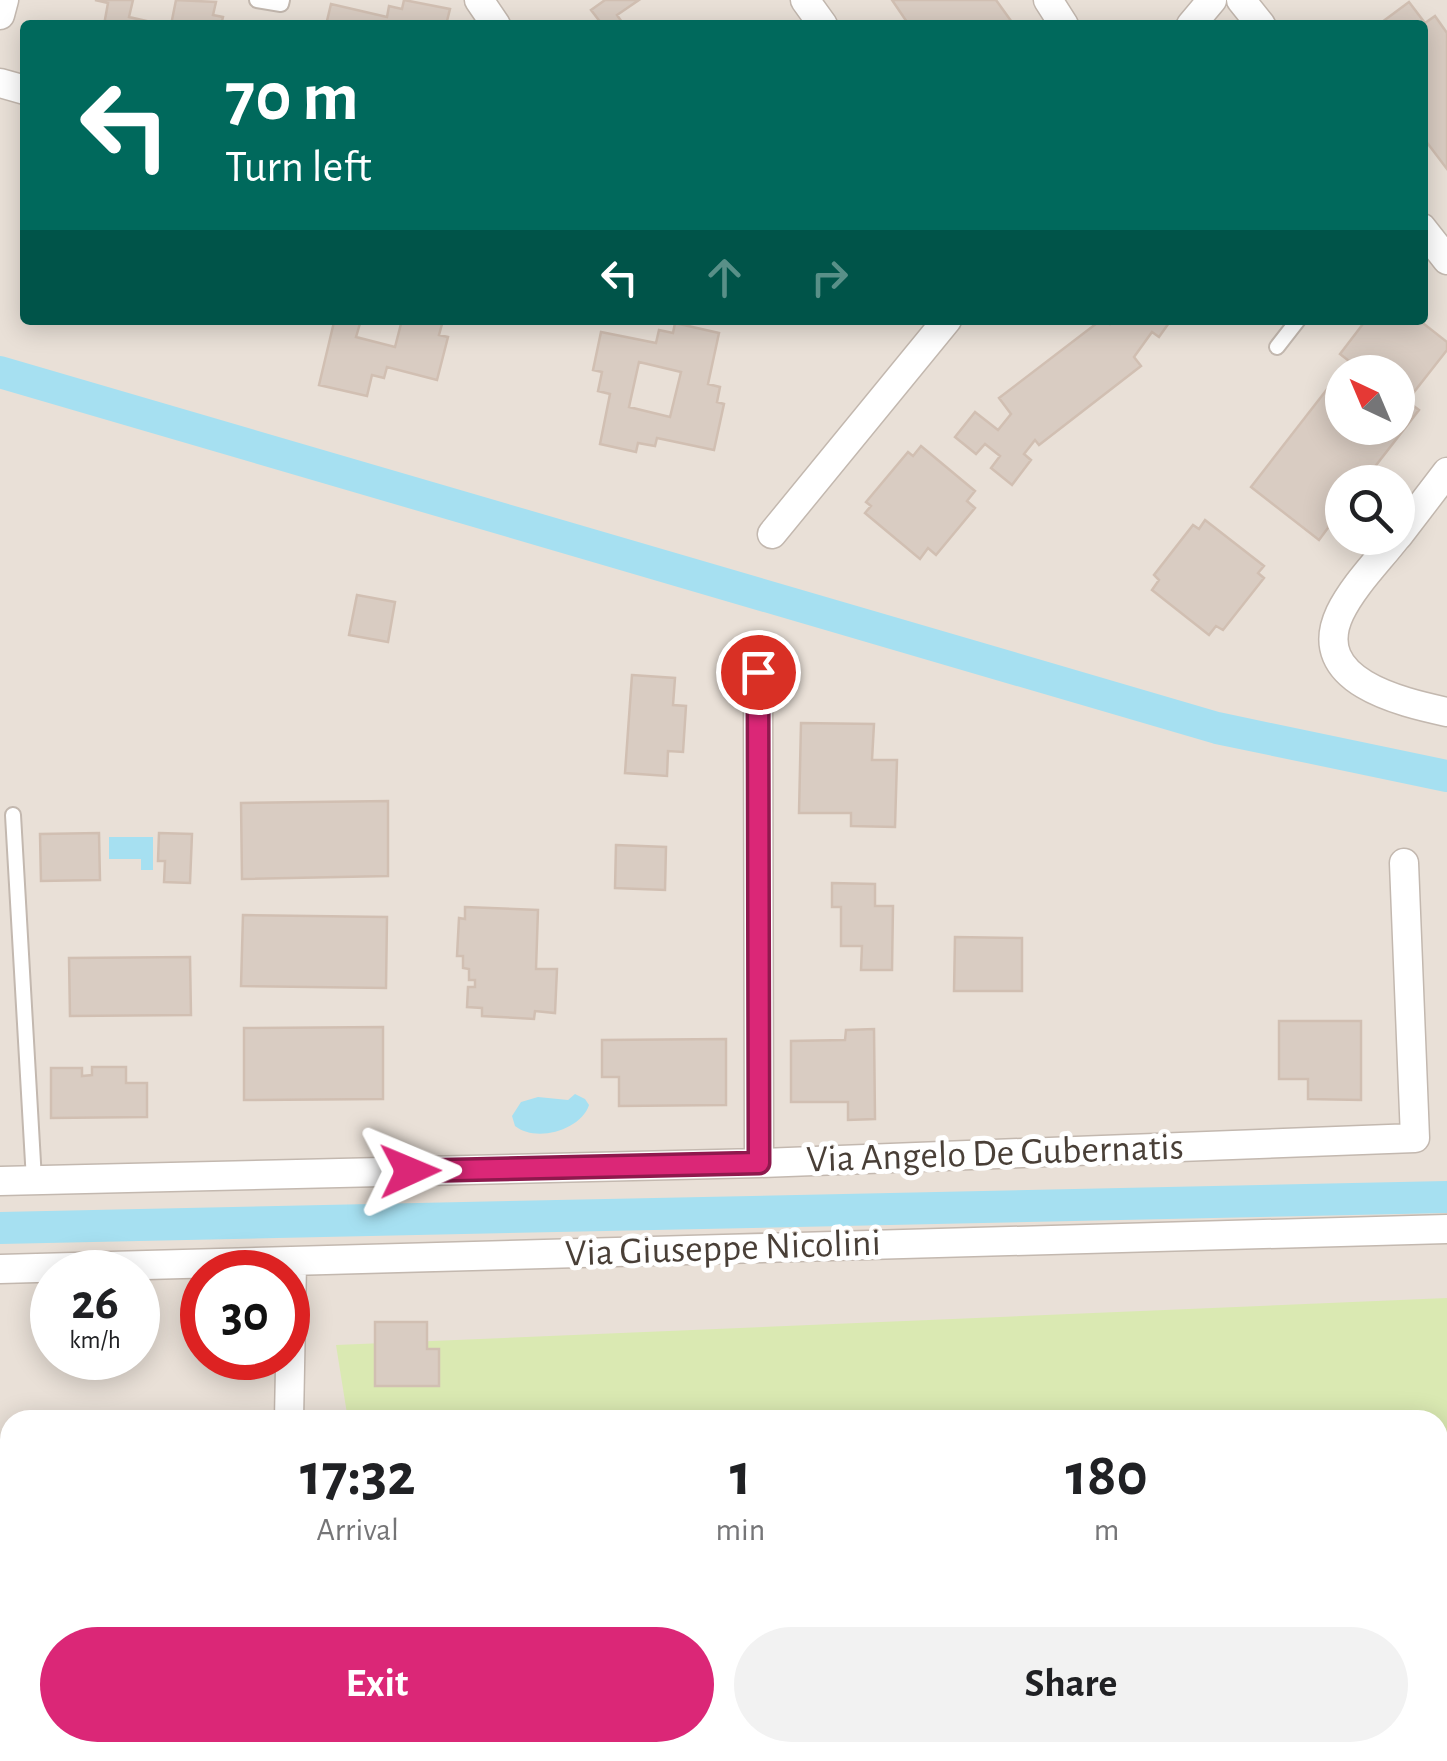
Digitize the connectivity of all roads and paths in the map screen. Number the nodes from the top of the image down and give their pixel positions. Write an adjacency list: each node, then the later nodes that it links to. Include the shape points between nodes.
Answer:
1 (257, 0): 2 (lane)
2 (282, 0)
3 (1212, 0): 5 (street)
4 (1240, 0): 6 (street)
5 (1195, 20)
6 (1257, 20)
7 (1428, 236): 8 (street)
8 (1447, 260)
9 (943, 325): 14 (street)
10 (1294, 325): 11 (lane)
11 (1277, 347)
12 (1447, 472): 13 (street)
13 (1415, 514)
14 (772, 534)
15 (1383, 555): 17 (street, via 1342,607 1338,656 1356,680 1378,694)
16 (758, 672): 20 (street)
17 (1447, 712)
18 (13, 814): 21 (lane)
19 (1404, 863): 20 (street, Via Angelo De Gubernatis, via 1415,1138)
20 (759, 1163): 21 (street, Via Angelo De Gubernatis)
21 (34, 1180): 22 (street, Via Angelo De Gubernatis)
22 (0, 1181)
23 (1447, 1230): 24 (street, Via Giuseppe Nicolini)
24 (310, 1262)
25 (180, 1266): 26 (street, Via Giuseppe Nicolini)
26 (0, 1270)
27 (290, 1380): 28 (street)
28 (289, 1410)

